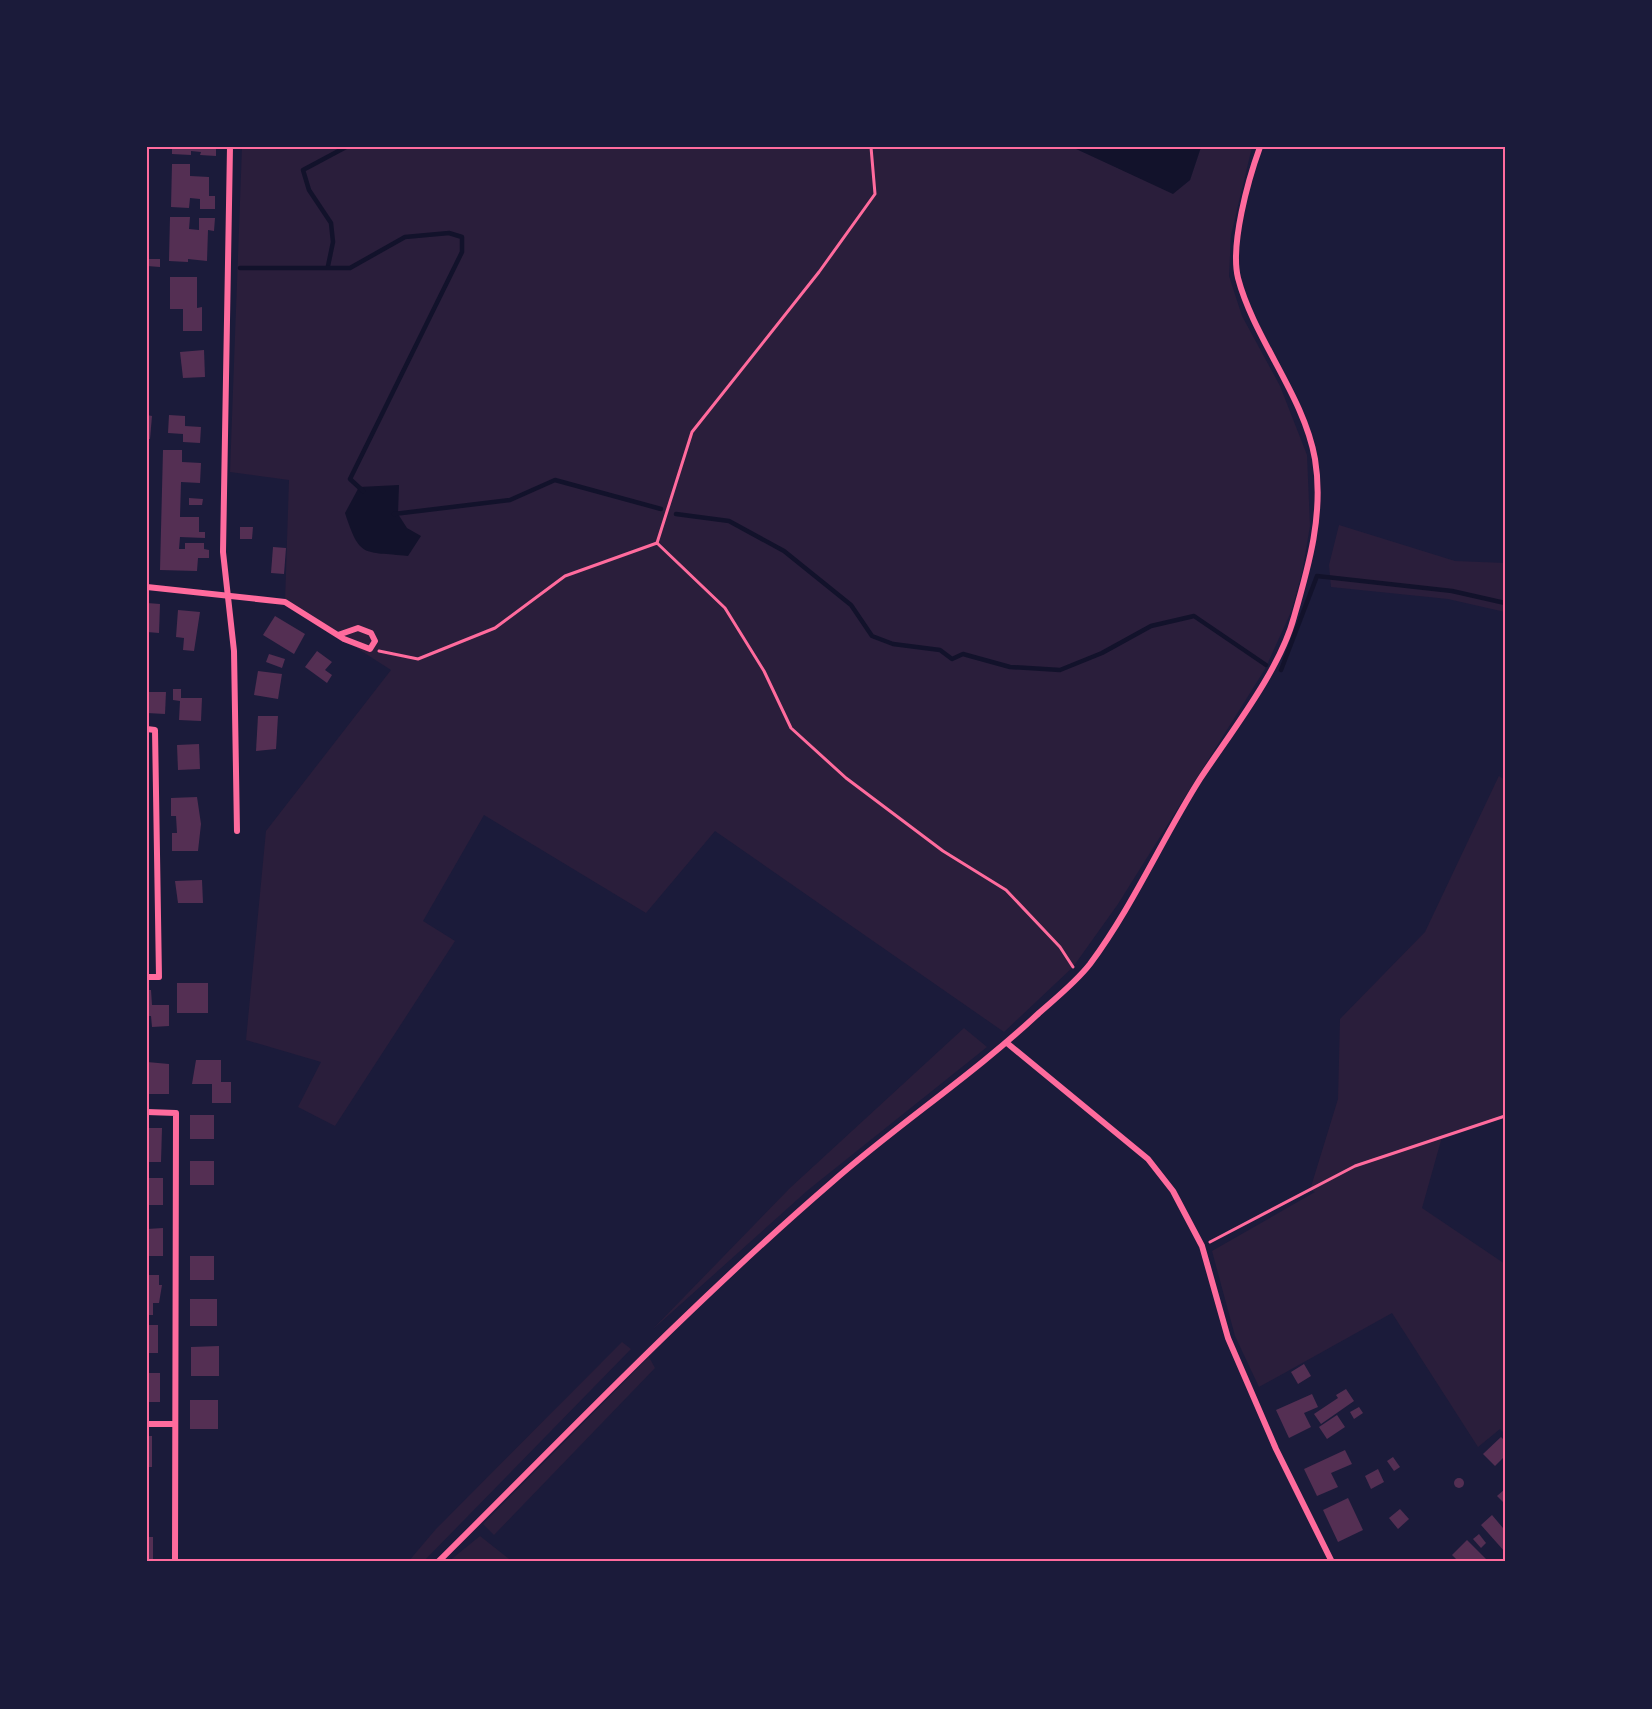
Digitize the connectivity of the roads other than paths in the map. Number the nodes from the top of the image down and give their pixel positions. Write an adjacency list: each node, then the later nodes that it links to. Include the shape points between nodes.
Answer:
1 (230, 147): 4 (street, via 224,552)
2 (1260, 147): 9 (street, via 1238,242 1237,275 1290,389 1315,455 1319,502 1293,623 1275,663 1192,792 1141,884 1089,965)
3 (147, 587): 4 (street)
4 (228, 596): 5 (street, via 285,602); 7 (street, via 234,651)
5 (338, 635): 5 (street, via 358,628 371,633 375,641 370,649)
6 (147, 729): 8 (street, via 155,730 159,977)
7 (237, 831)
8 (147, 977)
9 (1007, 1043): 14 (street, via 831,1182 653,1347); 15 (street, via 1148,1159 1173,1191 1202,1246 1228,1338 1276,1449)
10 (147, 1112): 12 (street, via 176,1113)
11 (147, 1424): 12 (street)
12 (175, 1424): 13 (street)
13 (175, 1562)
14 (438, 1562)
15 (1332, 1562)

